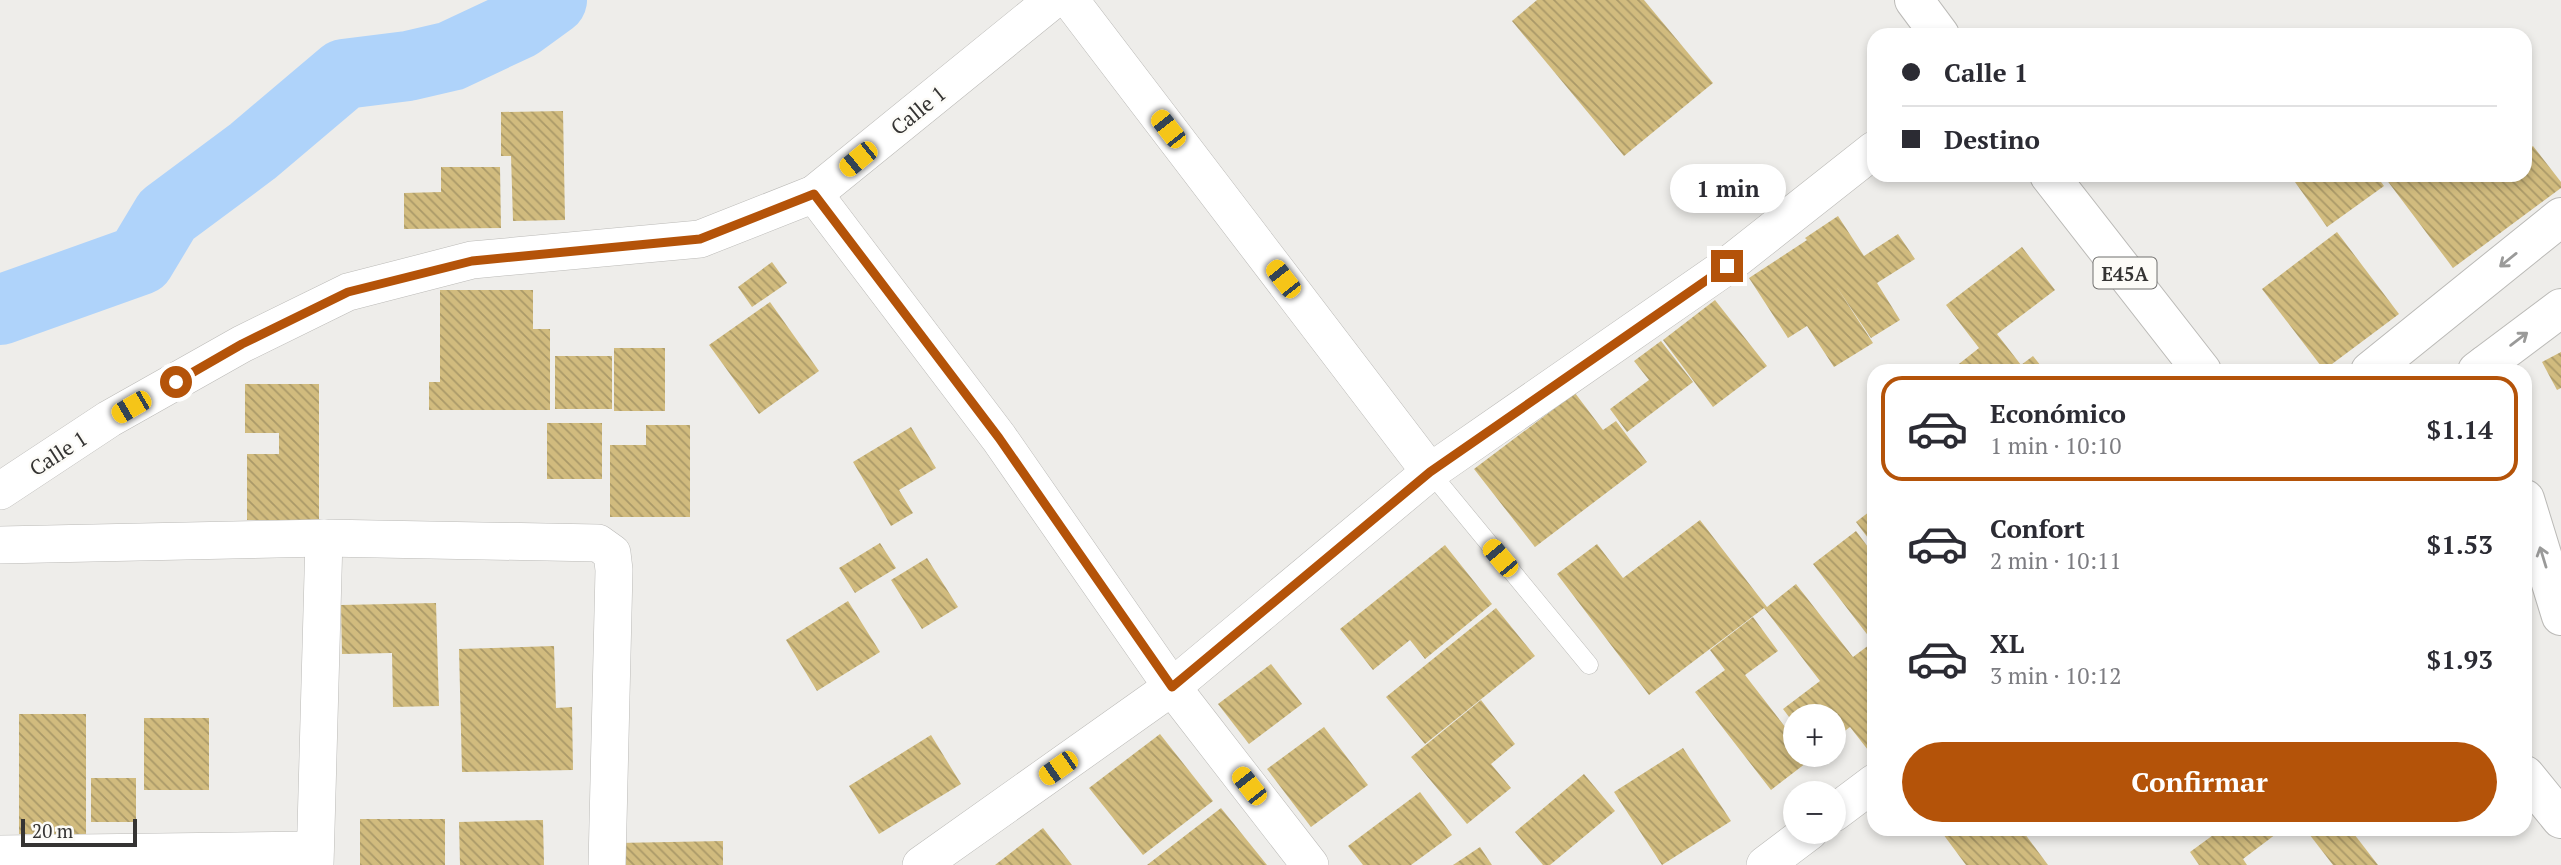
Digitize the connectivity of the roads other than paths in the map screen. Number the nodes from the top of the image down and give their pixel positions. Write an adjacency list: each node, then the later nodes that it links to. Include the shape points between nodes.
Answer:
1 (1053, 0): 7 (street, Calle 1)
2 (1070, 0): 13 (street)
3 (1914, 0): 4 (main road)
4 (1935, 28)
5 (1867, 156): 13 (street, via 1727,266)
6 (2054, 182): 10 (main road, E45A)
7 (814, 194): 14 (street, Calle 1, via 700,239 472,261 348,292 242,344 109,419); 20 (street, via 999,438)
8 (2561, 217): 11 (main road, one-way to 11)
9 (2561, 308): 12 (main road, one-way to 9)
10 (2197, 364)
11 (2379, 364)
12 (2489, 364)
13 (1430, 472): 19 (lane); 20 (street)
14 (0, 491)
15 (2532, 522): 18 (main road, one-way to 15)
16 (324, 538): 17 (street); 27 (street); 28 (street, via 598,543 612,553)
17 (0, 545)
18 (2561, 616)
19 (1589, 665)
20 (1172, 687): 29 (street); 30 (street)
21 (2532, 784): 24 (main road)
22 (1867, 788): 23 (street)
23 (1846, 804)
24 (2561, 819)
25 (1793, 844): 31 (street)
26 (0, 854): 27 (street)
27 (315, 858)
28 (607, 865)
29 (921, 865)
30 (1310, 865)
31 (1765, 865)

